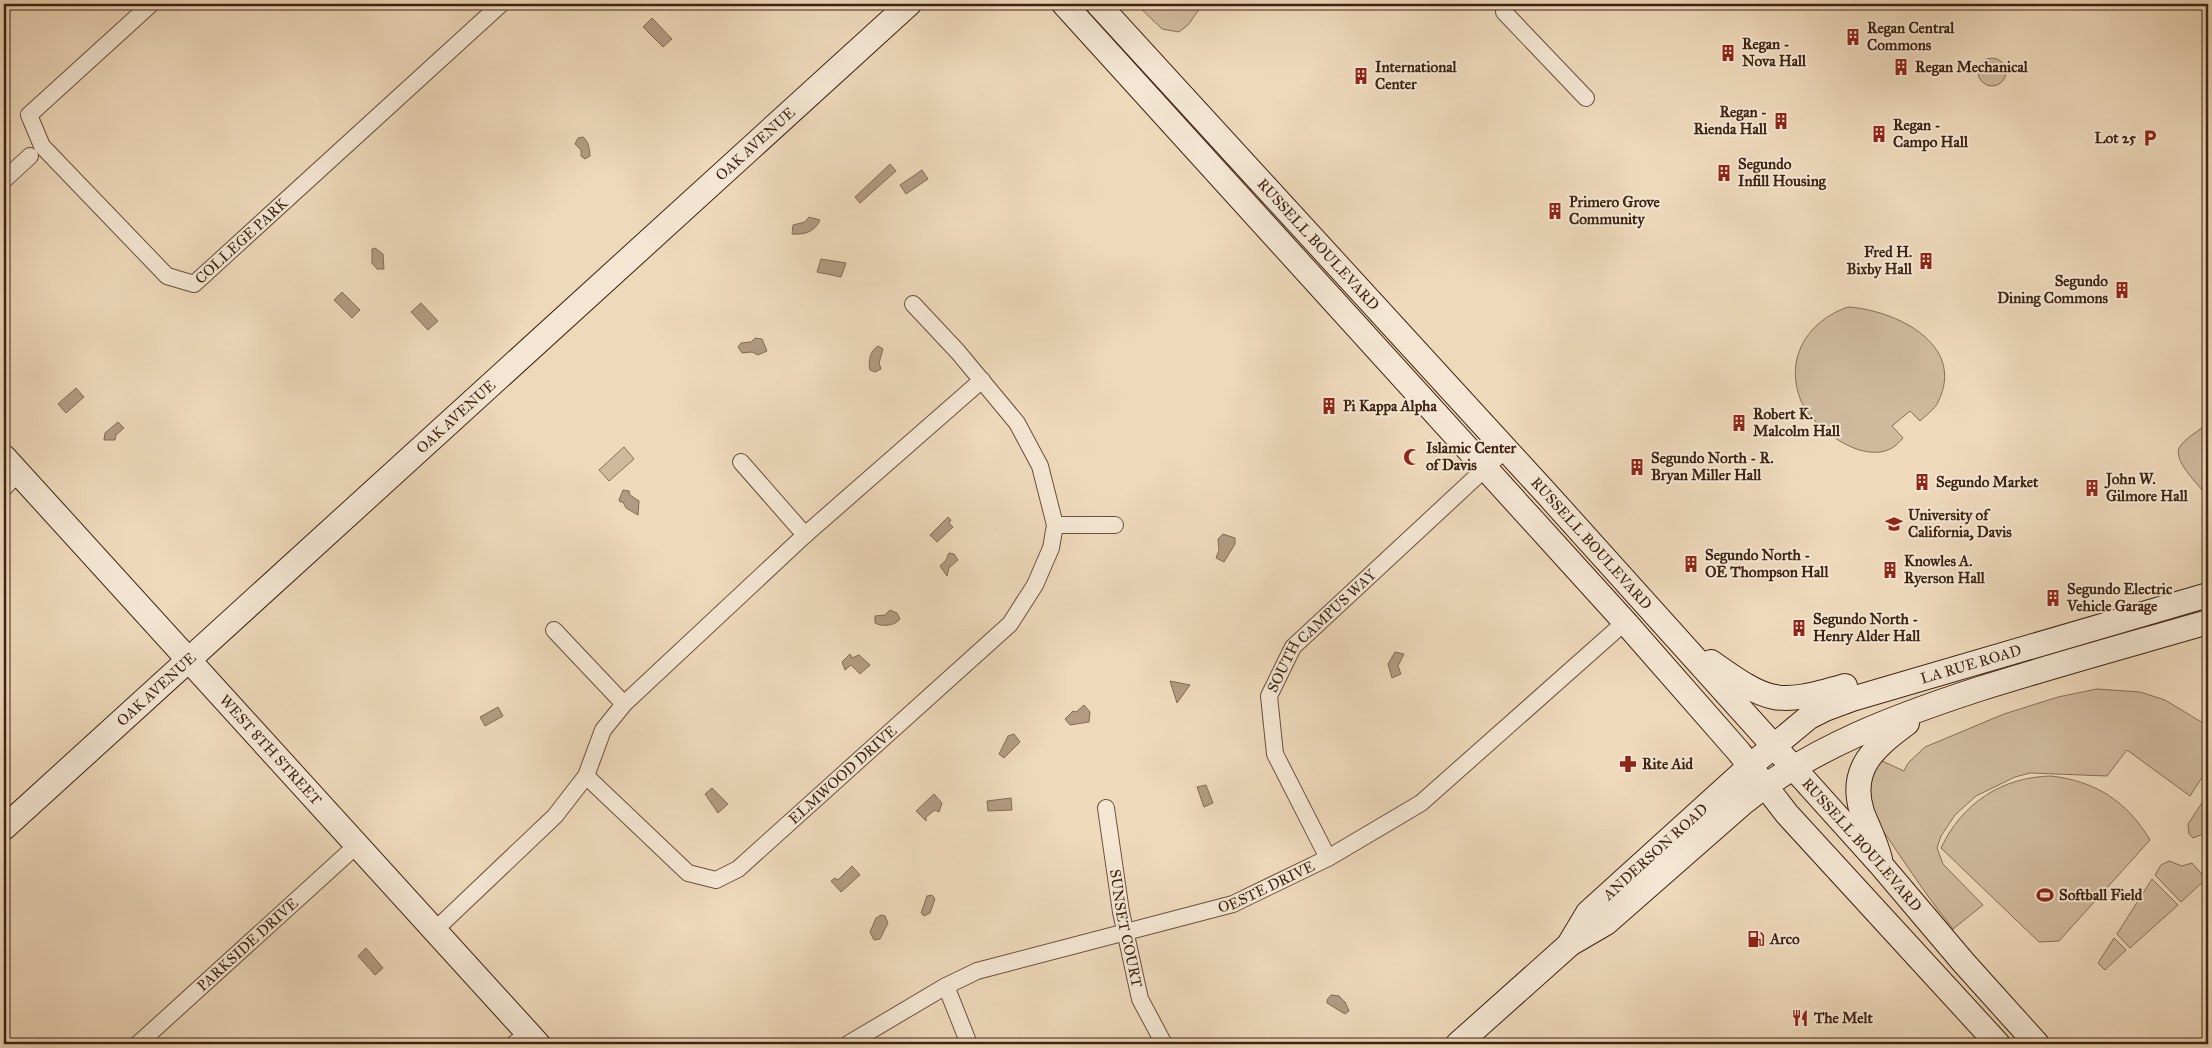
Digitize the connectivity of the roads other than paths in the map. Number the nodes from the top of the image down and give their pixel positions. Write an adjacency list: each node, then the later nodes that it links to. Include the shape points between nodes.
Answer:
1 (151, 4): 2 (street, COLLEGE PARK, via 29,115 42,146 166,276 194,284)
2 (502, 4)
3 (909, 4): 26 (main road, OAK AVENUE)
4 (1064, 4): 7 (main road, RUSSELL BOULEVARD)
5 (1098, 4): 8 (main road, RUSSELL BOULEVARD)
6 (1504, 12): 9 (street)
7 (1106, 50): 8 (main road, via 1116,46 1148,74); 16 (main road, RUSSELL BOULEVARD)
8 (1163, 74): 14 (main road, RUSSELL BOULEVARD)
9 (1586, 98)
10 (30, 156): 11 (street)
11 (4, 180)
12 (913, 304): 13 (street, ELMWOOD DRIVE)
13 (982, 380): 18 (street, ELMWOOD DRIVE, via 1017,423 1040,466); 20 (street)
14 (1505, 450): 16 (street, SOUTH CAMPUS WAY); 25 (main road, RUSSELL BOULEVARD)
15 (741, 462): 20 (street)
16 (1486, 468): 22 (main road, RUSSELL BOULEVARD); 38 (street, SOUTH CAMPUS WAY, via 1293,647 1269,696 1276,754)
17 (9, 472): 26 (main road, WEST 8TH STREET)
18 (1056, 525): 19 (street); 33 (street, ELMWOOD DRIVE, via 1051,548 1034,586 1010,624 738,869 716,880 688,873)
19 (1115, 525)
20 (805, 536): 28 (street)
21 (2208, 595): 27 (main road, LA RUE ROAD)
22 (1625, 622): 31 (main road, RUSSELL BOULEVARD); 38 (street, OESTE DRIVE, via 1421,803)
23 (2208, 622): 29 (main road, LA RUE ROAD)
24 (554, 630): 28 (street)
25 (1676, 638): 27 (main road, via 1748,688 1765,696 1813,696 1931,663); 30 (main road, RUSSELL BOULEVARD)
26 (189, 659): 36 (main road, OAK AVENUE); 37 (main road, WEST 8TH STREET)
27 (1953, 669): 30 (main road, LA RUE ROAD, via 1826,709 1809,717)
28 (624, 704): 33 (street, via 603,730)
29 (1929, 706): 32 (main road, LA RUE ROAD, via 1831,746); 39 (main road, via 1874,748 1864,763 1859,787 1862,811)
30 (1774, 747): 31 (main road, LA RUE ROAD); 32 (main road, RUSSELL BOULEVARD)
31 (1750, 766): 34 (main road, RUSSELL BOULEVARD); 42 (main road, ANDERSON ROAD, via 1631,874 1635,884 1632,891)
32 (1792, 768): 34 (main road, LA RUE ROAD); 39 (main road, RUSSELL BOULEVARD)
33 (586, 776): 40 (street, via 555,816)
34 (1765, 786): 42 (main road, ANDERSON ROAD, via 1630,903); 50 (main road, RUSSELL BOULEVARD)
35 (1106, 808): 41 (street, SUNSET COURT)
36 (4, 828)
37 (357, 845): 40 (main road, WEST 8TH STREET); 45 (street, PARKSIDE DRIVE)
38 (1328, 858): 41 (street, OESTE DRIVE, via 1233,904)
39 (1881, 865): 51 (main road, RUSSELL BOULEVARD)
40 (435, 930): 44 (main road, WEST 8TH STREET)
41 (1125, 932): 43 (street, OESTE DRIVE, via 977,971); 48 (street, SUNSET COURT, via 1140,999)
42 (1579, 939): 49 (main road, ANDERSON ROAD)
43 (946, 986): 46 (street, OESTE DRIVE); 47 (street)
44 (527, 1040)
45 (138, 1044)
46 (848, 1044)
47 (969, 1044)
48 (1164, 1044)
49 (1458, 1044)
50 (1998, 1044)
51 (2037, 1044)

